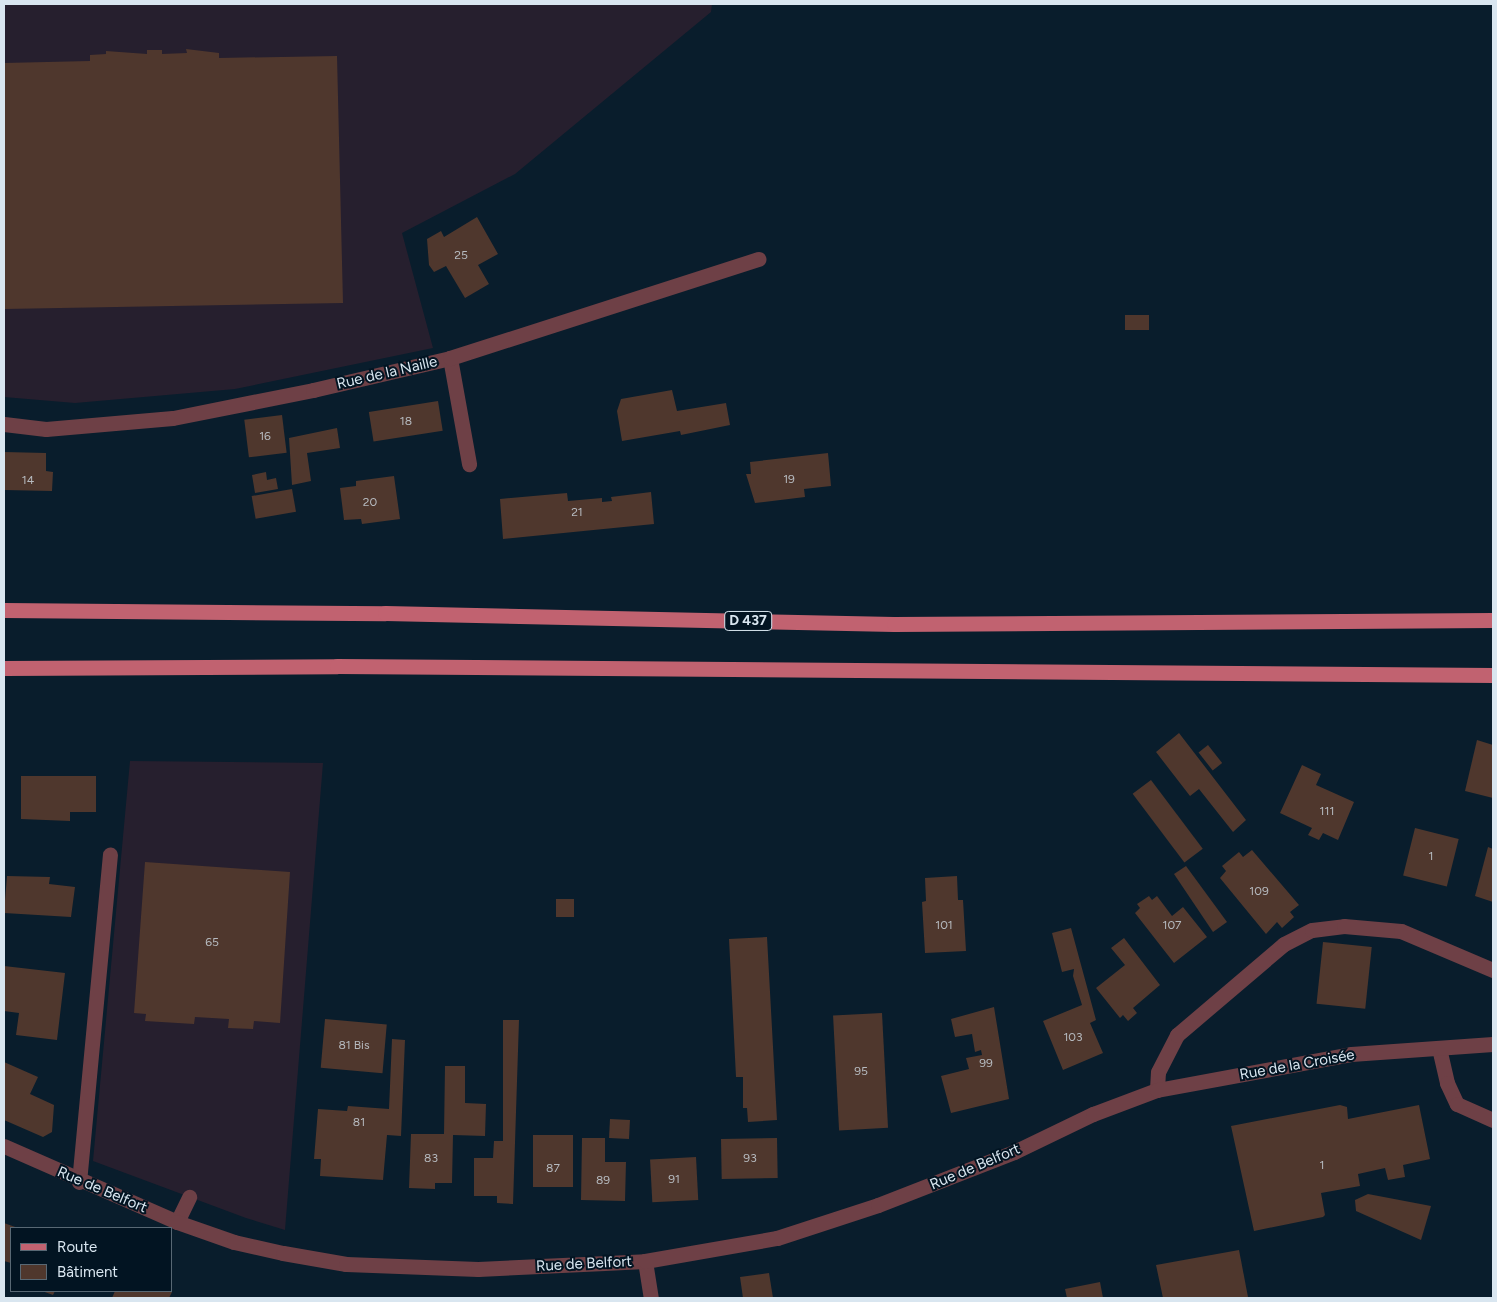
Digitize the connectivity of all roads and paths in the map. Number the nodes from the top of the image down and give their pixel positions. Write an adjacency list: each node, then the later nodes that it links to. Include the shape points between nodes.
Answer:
1 (759, 259): 2 (street, Rue de la Naille)
2 (450, 358): 3 (street, Rue de la Naille, via 173,418 46,429); 4 (street)
3 (4, 424)
4 (469, 464)
5 (4, 610): 6 (main road, D 437, via 385,613 894,624)
6 (1493, 620)
7 (4, 668): 8 (main road, via 337,666)
8 (1493, 676)
9 (110, 854): 16 (street)
10 (1493, 970): 13 (street, via 1401,931 1344,926 1312,930 1284,944 1177,1035 1158,1072)
11 (1493, 1044): 12 (street, Rue de la Croisée)
12 (1439, 1048): 13 (street, Rue de la Croisée, via 1351,1054); 14 (street, via 1447,1083 1457,1104)
13 (1157, 1090): 19 (street, Rue de Belfort, via 1093,1114 1014,1152 878,1205 777,1238)
14 (1493, 1120)
15 (4, 1146): 16 (street, Rue de Belfort)
16 (80, 1182): 18 (street, Rue de Belfort)
17 (189, 1197): 18 (street)
18 (177, 1222): 19 (street, Rue de Belfort, via 234,1242 346,1264 478,1269)
19 (645, 1261): 20 (street)
20 (651, 1298)

